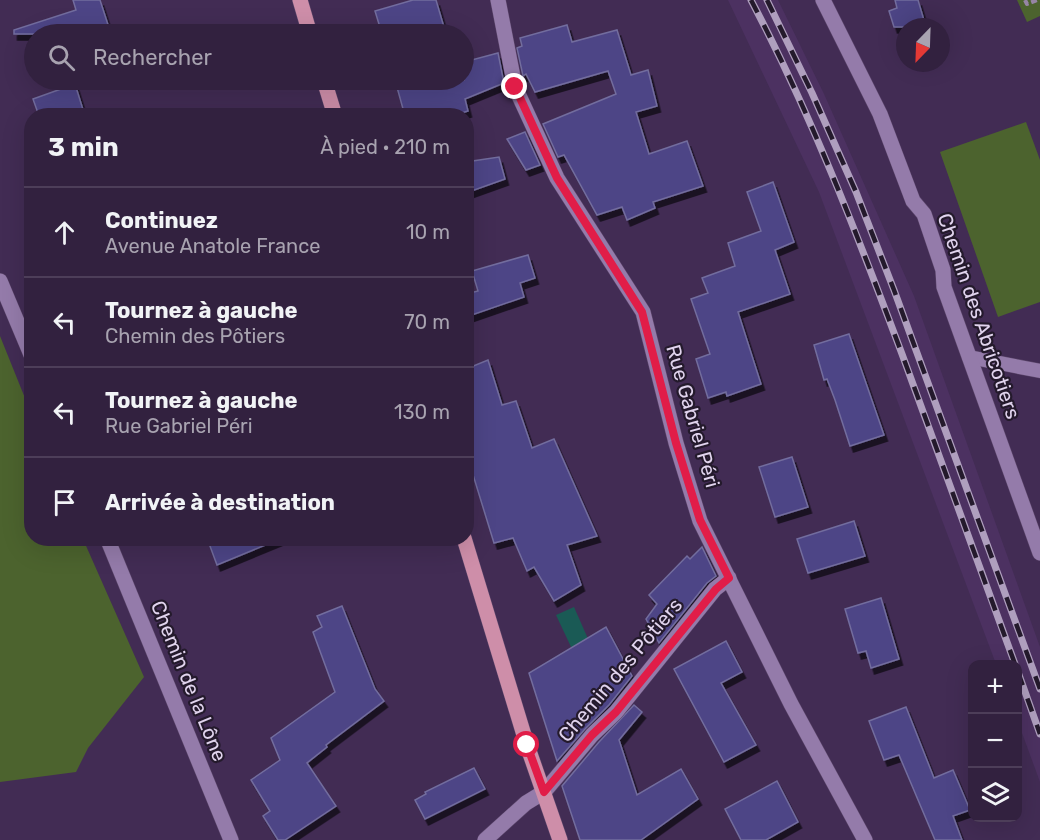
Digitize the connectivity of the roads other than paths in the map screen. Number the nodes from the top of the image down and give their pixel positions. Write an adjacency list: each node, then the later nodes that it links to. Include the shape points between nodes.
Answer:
1 (300, 0): 4 (main road)
2 (498, 0): 14 (street, Rue Gabriel Péri, via 515,87 553,168 642,312 697,509)
3 (823, 0): 9 (street, Chemin des Abricotiers, via 880,114 913,201 924,214)
4 (307, 24)
5 (327, 90): 6 (main road)
6 (333, 108)
7 (0, 281): 8 (street)
8 (24, 338)
9 (969, 357): 10 (lane); 13 (street, Chemin des Abricotiers)
10 (1040, 371)
11 (110, 546): 16 (street, Chemin de la Lône)
12 (466, 546): 15 (main road)
13 (1040, 553)
14 (729, 578): 15 (street, Chemin des Pôtiers); 19 (street, Rue Gabriel Péri, via 790,704)
15 (544, 792): 17 (street); 18 (main road)
16 (231, 840)
17 (485, 840)
18 (560, 840)
19 (865, 840)

